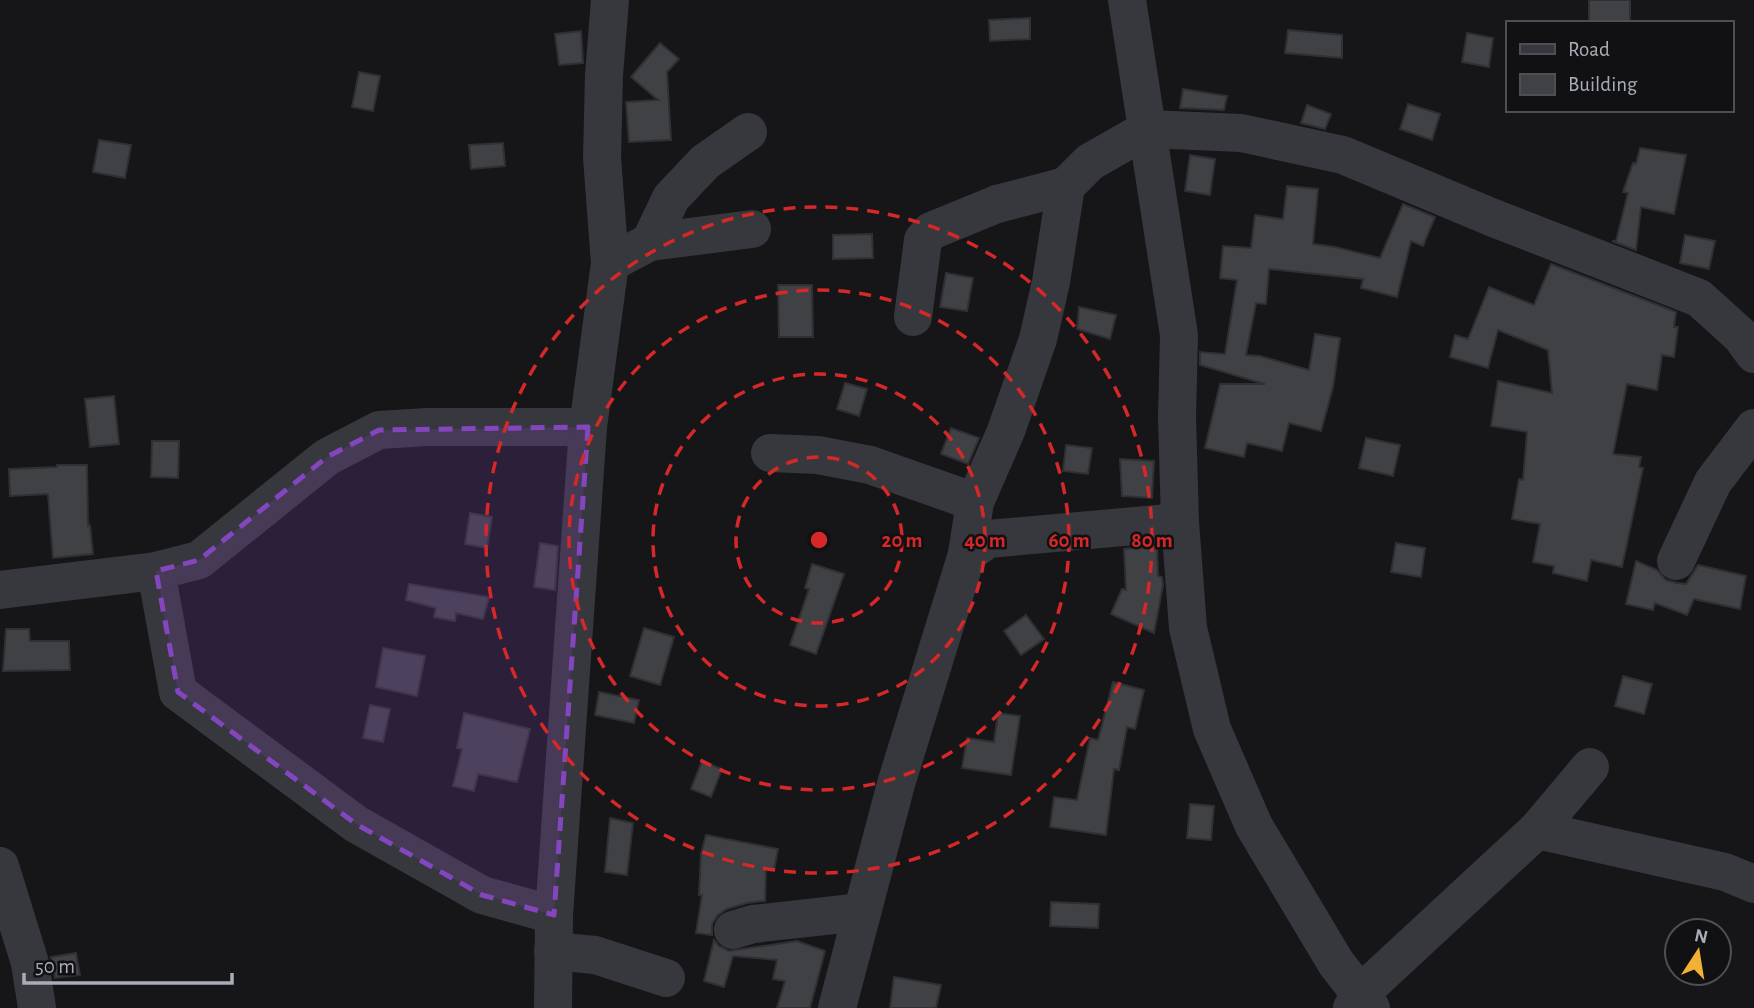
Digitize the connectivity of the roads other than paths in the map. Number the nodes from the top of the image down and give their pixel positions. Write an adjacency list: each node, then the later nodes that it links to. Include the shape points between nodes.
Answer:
1 (610, 0): 8 (street, via 602,158)
2 (1127, 0): 3 (street)
3 (1148, 129): 5 (street, via 1090,162); 10 (street, via 1241,133 1343,155 1699,298); 15 (street, via 1179,335)
4 (748, 132): 7 (street, via 705,162 671,198)
5 (1066, 186): 9 (street, via 997,204 931,231 923,240); 14 (street, via 1038,339)
6 (752, 229): 7 (street)
7 (650, 242): 8 (street)
8 (610, 263): 11 (street)
9 (913, 317)
10 (1754, 354)
11 (588, 427): 18 (street, via 379,430 327,457 199,560); 26 (street)
12 (1754, 428): 17 (street, via 1713,482)
13 (770, 453): 14 (street, via 818,455 870,465)
14 (975, 502): 16 (street)
15 (1180, 522): 16 (street, via 988,539); 28 (street, via 1188,628 1212,729 1254,826)
16 (967, 554): 24 (street)
17 (1676, 561)
18 (156, 571): 19 (street); 26 (street, via 178,692 356,824)
19 (0, 590)
20 (1590, 766): 21 (street)
21 (1537, 830): 23 (street, via 1725,872); 28 (street)
22 (0, 866): 29 (street, via 30,963)
23 (1754, 884)
24 (862, 912): 25 (street); 31 (street)
25 (733, 930)
26 (554, 933): 27 (street, via 595,955); 30 (street)
27 (666, 978)
28 (1361, 1003)
29 (37, 1008)
30 (553, 1008)
31 (837, 1008)

